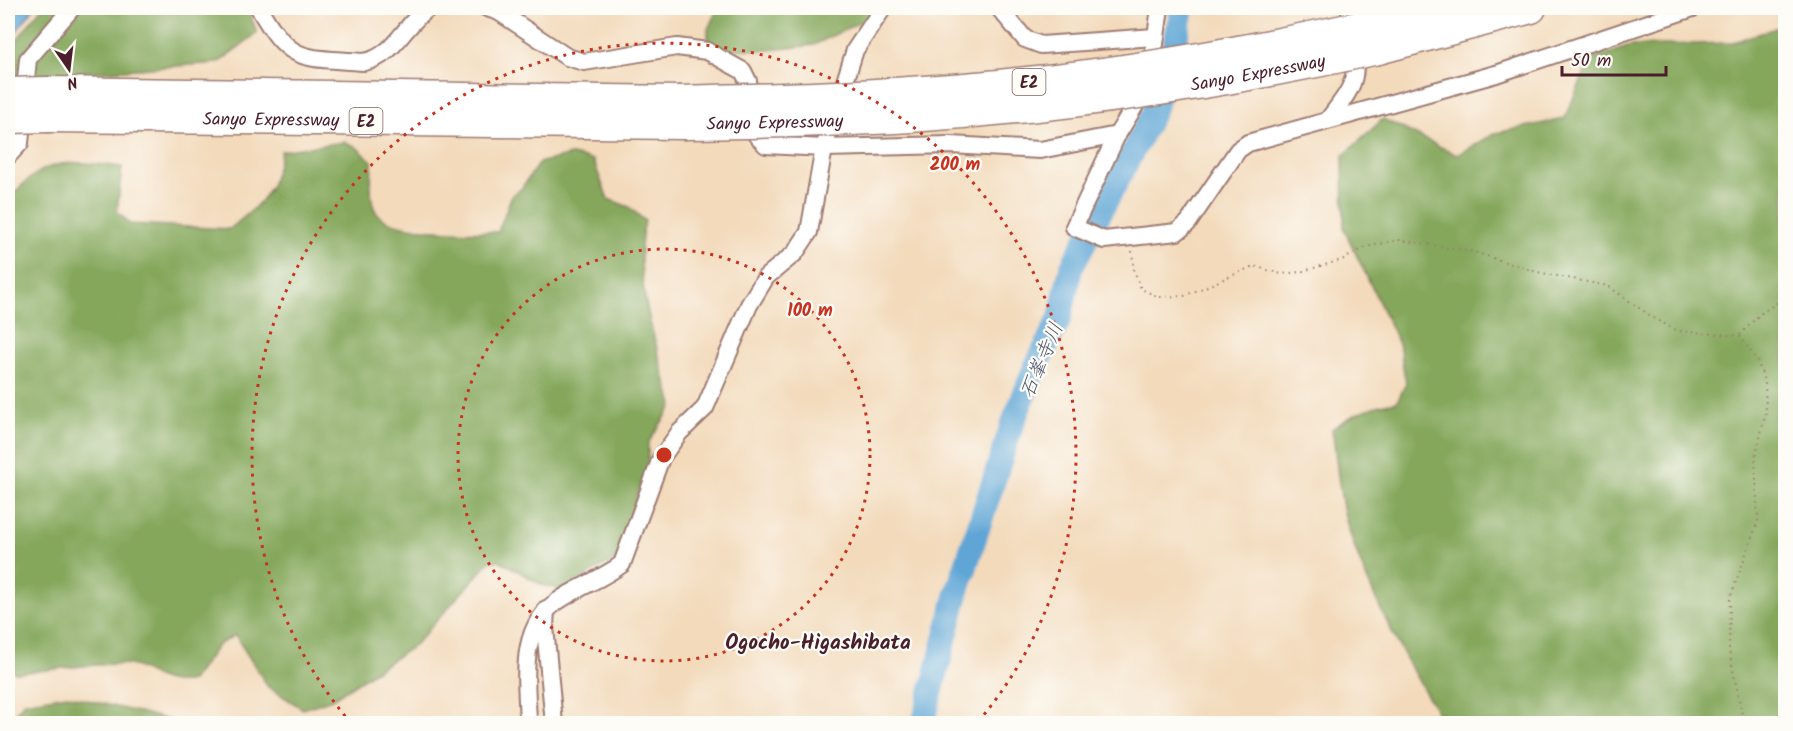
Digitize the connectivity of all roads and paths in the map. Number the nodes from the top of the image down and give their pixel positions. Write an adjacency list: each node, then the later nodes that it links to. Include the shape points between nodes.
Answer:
1 (72, 8): 19 (street, via 28,59 20,143)
2 (259, 8): 3 (street, via 285,47 304,57 364,62 372,61 395,44)
3 (429, 8)
4 (487, 8): 18 (street, via 567,57 584,62 677,47 707,51 743,71 757,136 766,145)
5 (883, 8): 18 (street, via 855,50)
6 (999, 8): 12 (street, via 1025,39 1041,45)
7 (1160, 8): 12 (street)
8 (1433, 8): 11 (highway, Sanyo Expressway / E2)
9 (1531, 8): 11 (highway, Sanyo Expressway / E2)
10 (1693, 8): 16 (street, via 1496,74)
11 (1369, 26): 14 (highway, Sanyo Expressway / E2, bridge, via 1289,69 1160,91 898,118); 16 (street, via 1347,17 1355,73 1351,87)
12 (1155, 37): 17 (street, via 1145,89)
13 (8, 93): 14 (highway, Sanyo Expressway / E2, bridge)
14 (48, 105): 15 (highway, Sanyo Expressway / E2, bridge)
15 (8, 118)
16 (1328, 120): 20 (street, via 1248,142 1238,150 1188,223 1177,232)
17 (1117, 135): 18 (street, via 1040,150 951,145); 20 (street, via 1074,227 1104,240)
18 (824, 148): 23 (street, via 809,232 795,253 766,277 749,305 705,408 679,433 661,458 622,564)
19 (8, 156)
20 (1131, 235): 22 (path, via 1134,270 1141,289 1159,297 1184,296 1254,266 1281,274 1300,272 1342,260 1366,247 1398,240 1474,252 1537,272 1608,286 1678,331)
21 (1785, 297): 22 (path, via 1760,314)
22 (1740, 336): 26 (path, via 1758,362 1765,384 1766,412 1755,458 1758,520 1730,598 1729,650)
23 (546, 609): 24 (street, via 532,629 526,666); 25 (street)
24 (528, 723)
25 (554, 723)
26 (1744, 723)

